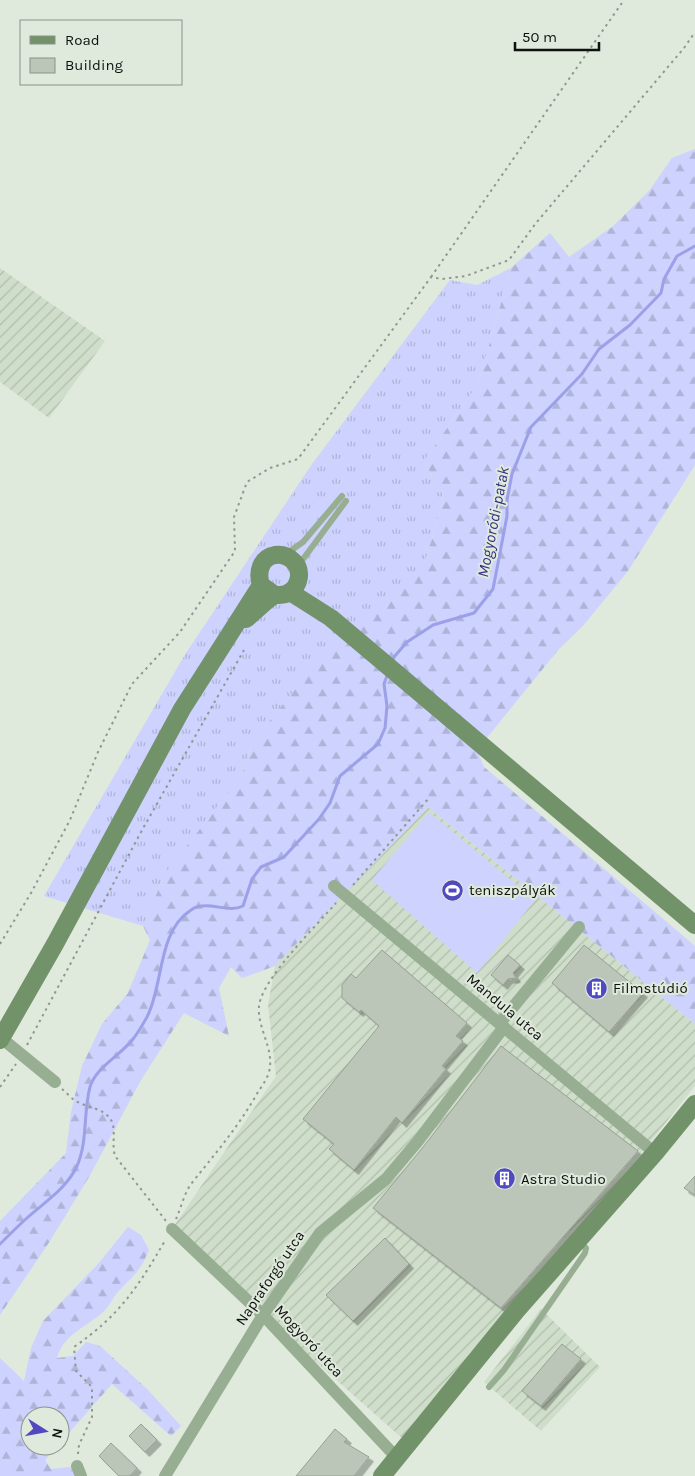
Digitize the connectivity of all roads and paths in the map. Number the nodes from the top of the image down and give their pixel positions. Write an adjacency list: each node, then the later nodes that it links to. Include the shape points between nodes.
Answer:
1 (624, 0): 3 (path)
2 (695, 32): 3 (path, via 536,223 510,260 466,276)
3 (431, 277): 11 (path, via 298,459 270,468 247,482 234,517 235,551 180,632 132,684 98,752 70,820)
4 (283, 555): 5 (main road, via 294,562); 5 (main road, via 265,561 259,572); 5 (lane, via 303,542 344,498)
5 (285, 584): 9 (main road, via 331,618); 13 (main road, via 233,630 182,709)
6 (244, 650): 14 (path, via 141,832)
7 (430, 798): 8 (path, via 372,867)
8 (339, 890): 12 (street, Mandula utca); 19 (path, via 263,991 259,1006 270,1052 269,1073 246,1115 190,1186)
9 (695, 924)
10 (579, 927): 12 (street, Napraforgó utca)
11 (0, 944)
12 (502, 1025): 18 (street, Mandula utca); 21 (street, Napraforgó utca, via 418,1141 386,1179 320,1233)
13 (0, 1038): 14 (street)
14 (22, 1055): 15 (street); 16 (path)
15 (55, 1082): 19 (path, via 74,1100 110,1119 115,1156)
16 (0, 1087)
17 (695, 1104): 18 (main road)
18 (655, 1153): 20 (main road)
19 (172, 1229): 21 (street, Mogyoró utca); 24 (path, via 131,1296 98,1331 74,1347 76,1371 92,1387 92,1417 79,1445)
20 (578, 1240): 22 (lane, via 586,1248 586,1253); 23 (main road, via 456,1383)
21 (263, 1315): 23 (street, Mogyoró utca); 25 (street, Napraforgó utca)
22 (489, 1387)
23 (397, 1458): 26 (main road)
24 (79, 1471)
25 (165, 1476)
26 (382, 1476)

